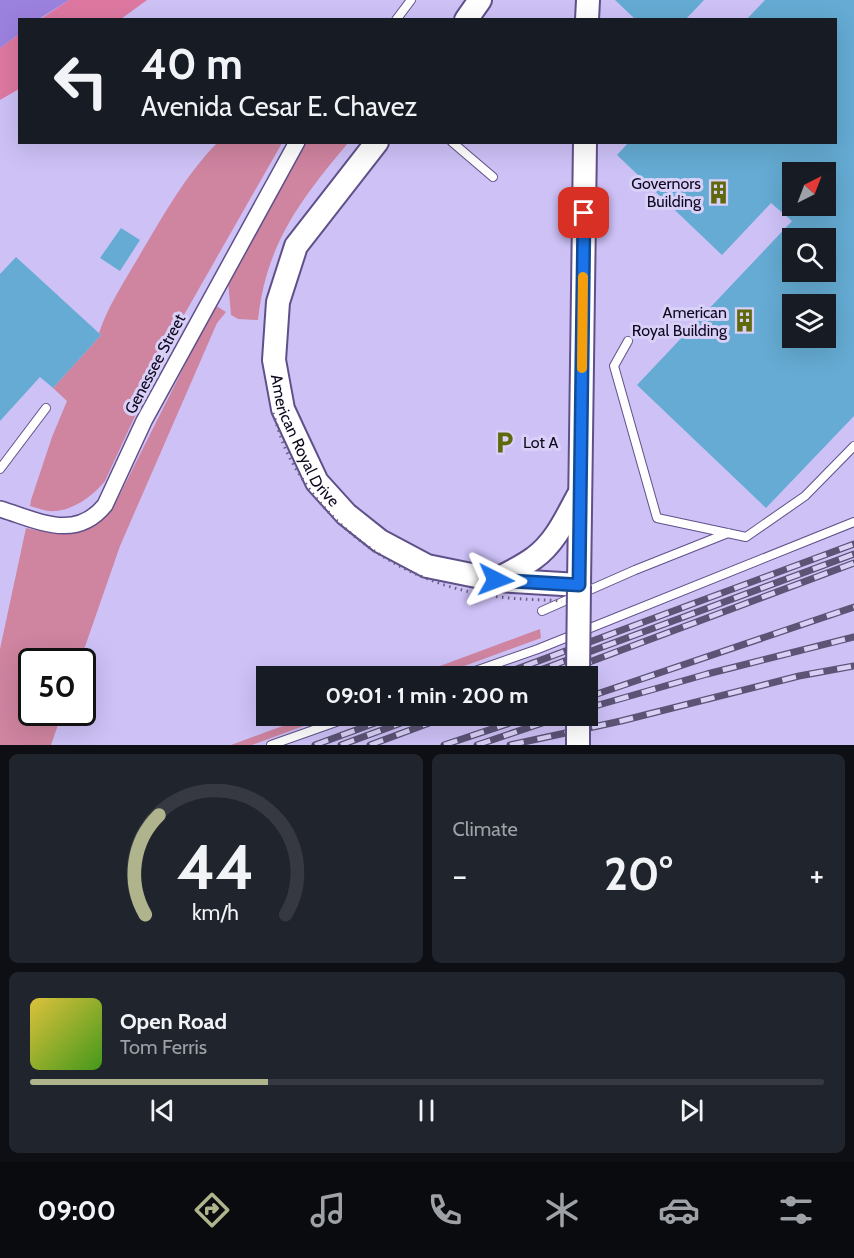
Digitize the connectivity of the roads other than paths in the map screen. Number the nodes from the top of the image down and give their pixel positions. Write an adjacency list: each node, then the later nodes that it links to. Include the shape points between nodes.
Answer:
1 (411, 0): 4 (lane)
2 (480, 0): 5 (main road)
3 (588, 0): 6 (main road)
4 (398, 18)
5 (467, 18)
6 (587, 18)
7 (296, 144): 17 (street, Genessee Street, via 144,421 105,505 81,524 64,527)
8 (375, 144): 20 (main road, American Royal Drive, via 296,246 278,302 274,360 278,411 317,482 346,514 380,541 427,566)
9 (454, 144): 11 (lane)
10 (585, 144): 16 (main road)
11 (493, 177)
12 (628, 341): 19 (lane, via 614,366 657,518)
13 (46, 408): 15 (lane)
14 (854, 446): 19 (lane, via 805,496 746,537)
15 (0, 469)
16 (580, 492): 20 (main road, via 545,548); 21 (main road)
17 (0, 509)
18 (854, 522): 23 (lane)
19 (728, 533): 22 (lane)
20 (496, 580): 21 (main road, American Royal Drive)
21 (579, 593): 24 (main road, bridge)
22 (542, 611)
23 (488, 666)
24 (578, 666)
25 (325, 726): 27 (lane)
26 (578, 726): 28 (main road, bridge)
27 (272, 745)
28 (578, 745)

